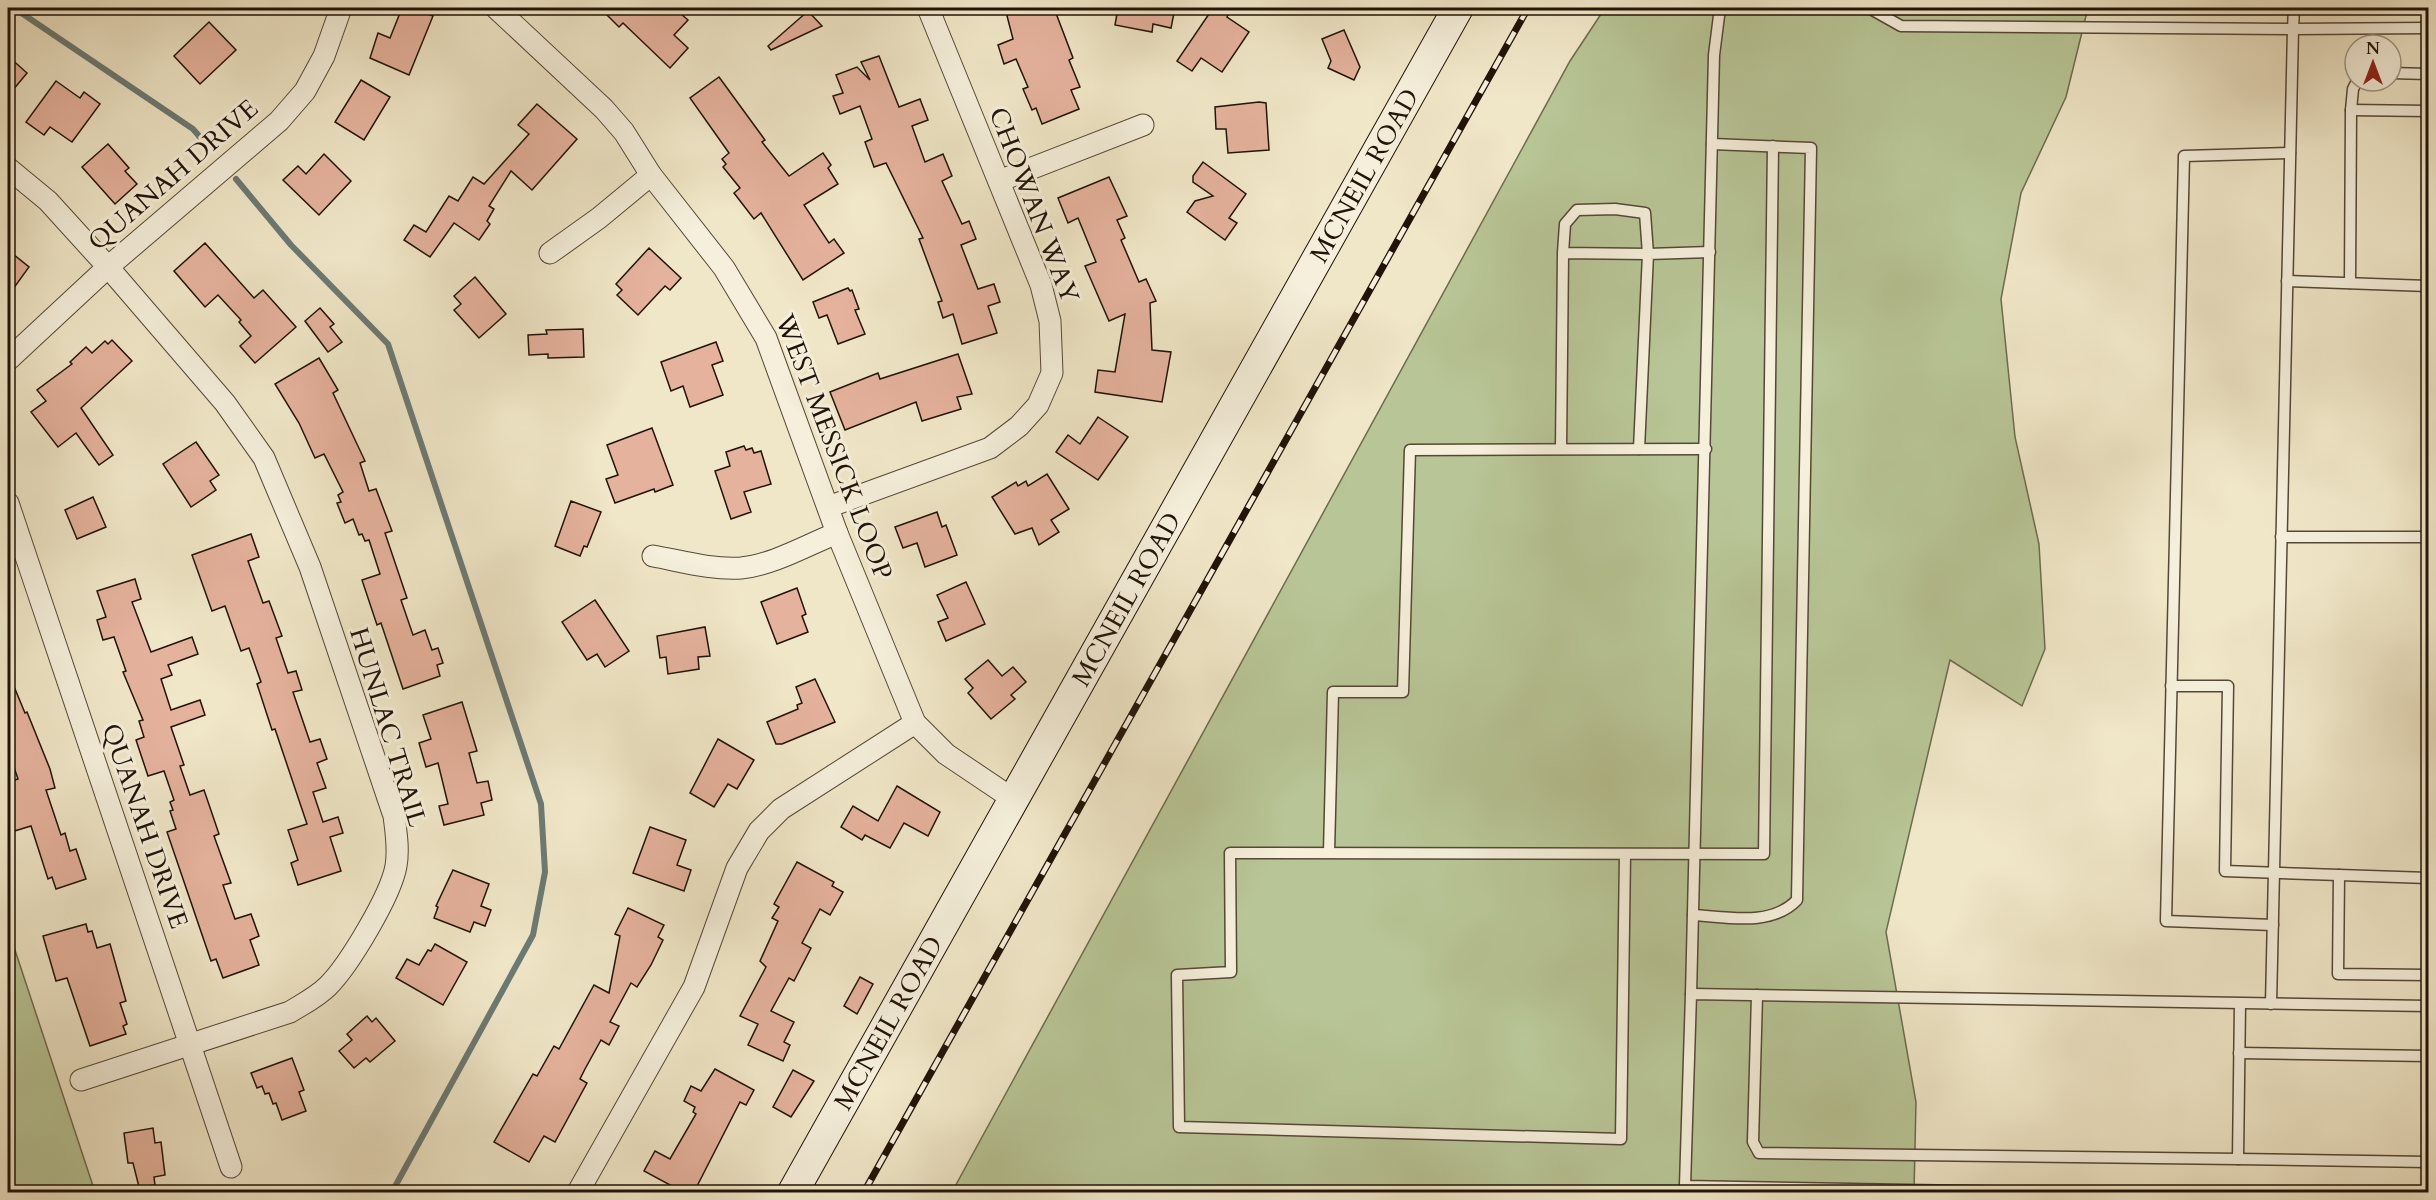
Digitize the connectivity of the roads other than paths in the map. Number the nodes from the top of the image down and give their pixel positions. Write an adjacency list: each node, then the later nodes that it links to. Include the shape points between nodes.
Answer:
1 (341, 8): 26 (street, QUANAH DRIVE, via 324,56 305,91 279,121)
2 (496, 8): 20 (street, WEST MESSICK LOOP, via 604,109)
3 (928, 8): 21 (street, CHOWAN WAY)
4 (1458, 8): 42 (main road, MCNEIL ROAD)
5 (1719, 8): 16 (lane)
6 (1869, 8): 9 (lane, via 1901,26)
7 (2294, 8): 9 (lane)
8 (2428, 28): 9 (lane)
9 (2293, 29): 18 (lane)
10 (2403, 74): 11 (lane)
11 (2428, 74)
12 (2353, 93): 13 (lane)
13 (2351, 110): 14 (lane); 28 (lane)
14 (2428, 111)
15 (1143, 125): 21 (street)
16 (1712, 144): 17 (lane); 22 (lane)
17 (1773, 146): 45 (lane, via 1764,854); 49 (lane, via 1811,148 1797,900 1785,912 1760,919)
18 (2290, 153): 27 (lane); 40 (lane, via 2184,156)
19 (8, 168): 26 (street, HUNLAC TRAIL, via 48,201)
20 (651, 175): 23 (street); 35 (street, WEST MESSICK LOOP, via 724,268 766,338)
21 (999, 181): 35 (street, CHOWAN WAY, via 1048,309 1052,374 1038,405 990,448)
22 (1710, 252): 25 (lane); 33 (lane)
23 (550, 253)
24 (1563, 253): 25 (lane); 25 (lane, via 1565,224 1577,210 1615,209 1645,213); 31 (lane)
25 (1648, 254): 32 (lane)
26 (108, 267): 30 (street, QUANAH DRIVE); 57 (street, HUNLAC TRAIL, via 225,403 264,458 310,567 394,816 398,840 391,887 340,972 327,986 290,1012)
27 (2287, 281): 28 (lane); 37 (lane)
28 (2350, 283): 29 (lane)
29 (2428, 286)
30 (8, 360)
31 (1561, 449): 32 (lane); 43 (lane, via 1410,450 1403,692 1333,692)
32 (1639, 449): 33 (lane)
33 (1706, 449): 45 (lane)
34 (8, 503): 57 (street, QUANAH DRIVE)
35 (828, 507): 36 (street, WEST MESSICK LOOP)
36 (837, 533): 39 (street, via 743,567 721,568); 41 (street, WEST MESSICK LOOP)
37 (2281, 537): 38 (lane); 46 (lane)
38 (2428, 537)
39 (653, 556)
40 (2172, 686): 46 (lane, via 2228,686 2225,872); 50 (lane, via 2166,921)
41 (915, 723): 42 (street, WEST MESSICK LOOP, via 946,754); 64 (street, via 781,809 753,838 737,868 694,987)
42 (1013, 799): 65 (main road, MCNEIL ROAD)
43 (1329, 852): 44 (lane); 44 (lane, via 1230,853 1231,972 1177,975 1179,1127 1621,1139)
44 (1625, 854): 45 (lane)
45 (1695, 855): 49 (lane)
46 (2274, 874): 47 (lane); 50 (lane)
47 (2339, 875): 48 (lane); 51 (lane, via 2338,974)
48 (2428, 878)
49 (1693, 915): 52 (lane)
50 (2273, 925): 55 (lane)
51 (2428, 975)
52 (1691, 994): 53 (lane); 66 (lane, via 1685,1186)
53 (1757, 995): 54 (lane); 61 (lane, via 1754,1142 1759,1153)
54 (2240, 1004): 55 (lane); 58 (lane)
55 (2271, 1004): 56 (lane)
56 (2428, 1006)
57 (191, 1043): 60 (street, HUNLAC TRAIL); 63 (street, QUANAH DRIVE)
58 (2239, 1053): 59 (lane); 61 (lane)
59 (2428, 1056)
60 (81, 1080)
61 (2238, 1159): 62 (lane)
62 (2428, 1162)
63 (231, 1167)
64 (578, 1192)
65 (793, 1192)
66 (2024, 1192)

